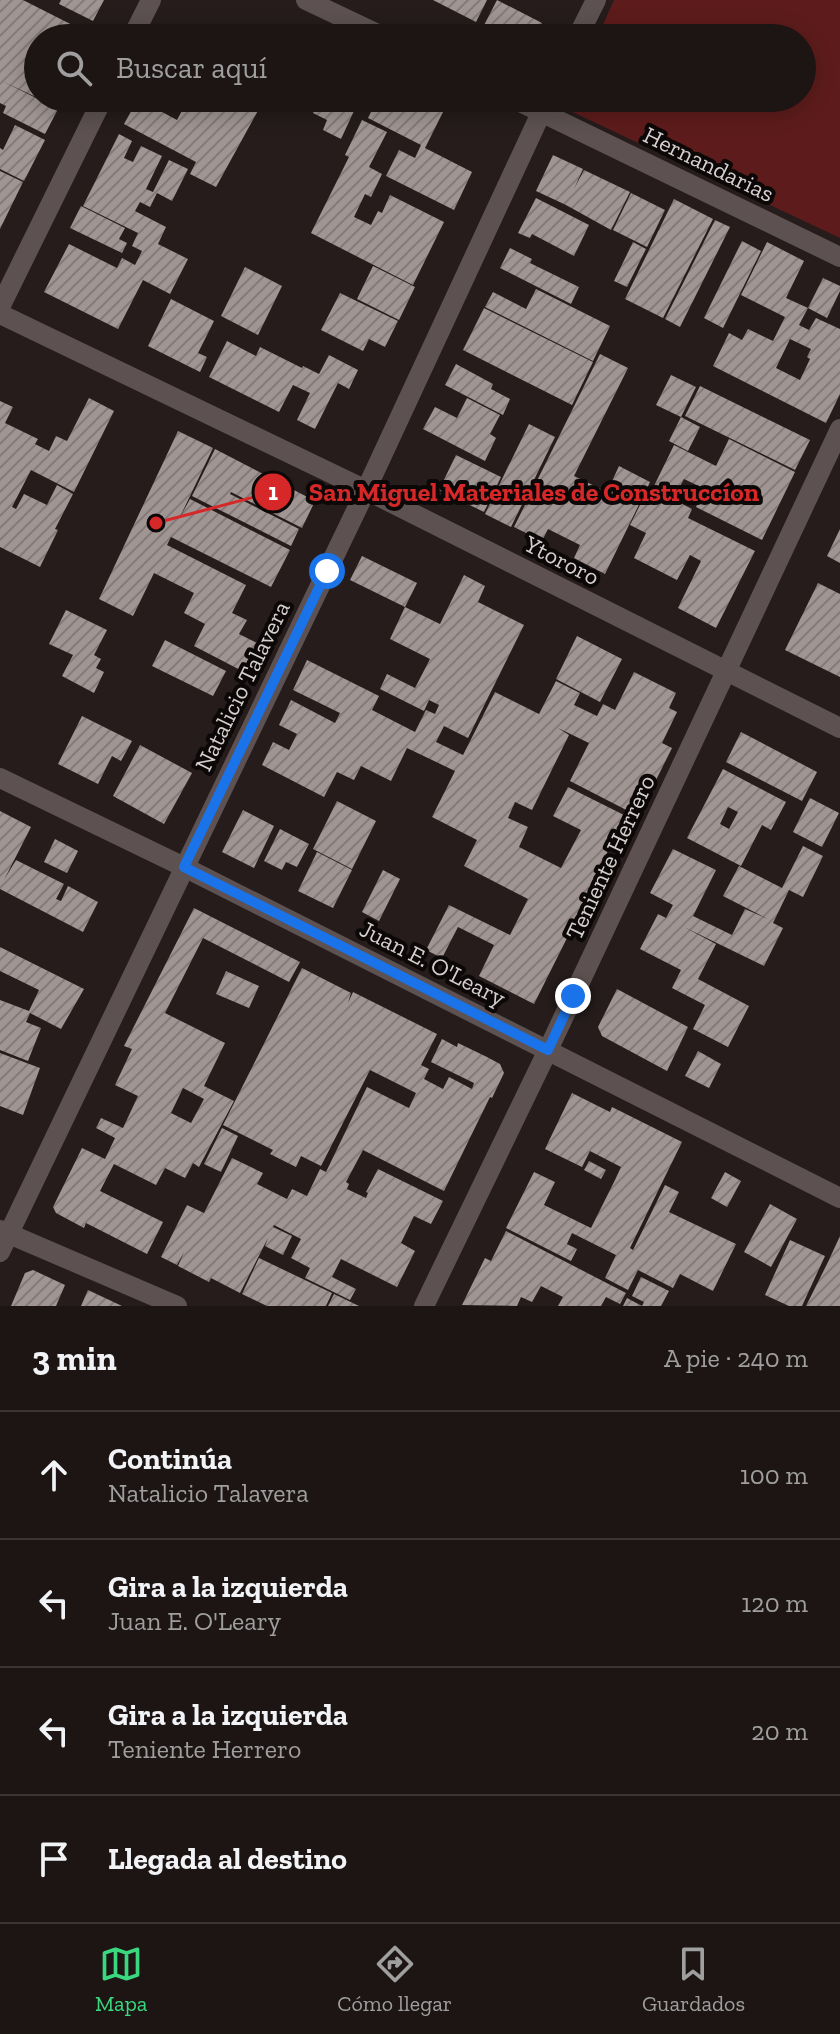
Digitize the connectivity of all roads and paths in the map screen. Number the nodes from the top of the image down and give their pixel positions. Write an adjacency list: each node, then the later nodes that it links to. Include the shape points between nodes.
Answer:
1 (151, 0): 4 (street)
2 (306, 0): 5 (street)
3 (596, 0): 6 (street)
4 (139, 24)
5 (357, 24)
6 (584, 24)
7 (96, 112): 11 (street)
8 (542, 112): 14 (street, Natalicio Talavera)
9 (559, 112): 10 (street, Hernandarias)
10 (840, 257)
11 (0, 307)
12 (0, 314): 14 (street, Ytororo)
13 (840, 429): 15 (street, Teniente Herrero)
14 (366, 490): 15 (street, Ytororo); 18 (street, Natalicio Talavera)
15 (725, 672): 16 (street, Ytororo); 19 (street, Teniente Herrero)
16 (840, 728)
17 (0, 778): 18 (street, Juan E. O'Leary)
18 (184, 867): 19 (street, Juan E. O'Leary); 21 (street, Natalicio Talavera)
19 (548, 1050): 20 (street, Juan E. O'Leary); 24 (street, Teniente Herrero)
20 (840, 1198)
21 (4, 1231): 22 (street, Natalicio Talavera); 23 (street)
22 (0, 1252)
23 (177, 1306)
24 (424, 1306)

